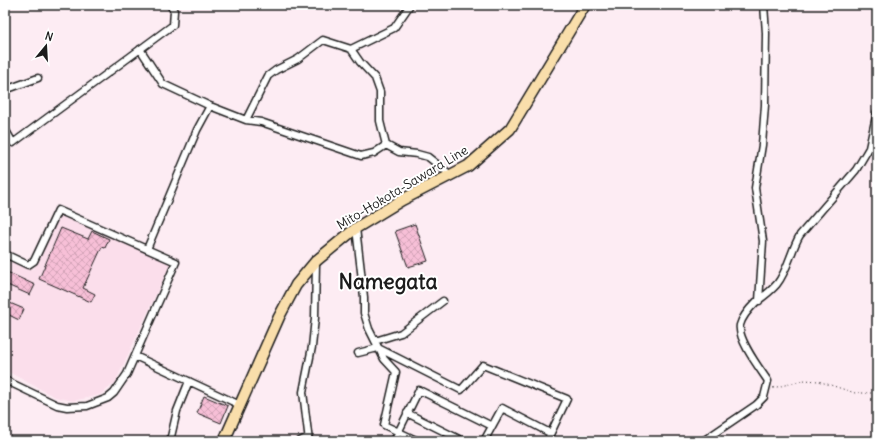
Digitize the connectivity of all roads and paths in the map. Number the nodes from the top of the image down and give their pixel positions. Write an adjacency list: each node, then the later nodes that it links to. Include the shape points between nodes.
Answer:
1 (170, 5): 6 (street, via 174,11 173,25)
2 (410, 5): 5 (street, via 394,28)
3 (585, 5): 14 (main road, Mito-Hokota-Sawara Line, via 510,129 468,166)
4 (764, 5): 20 (street, via 765,105 755,188 763,241)
5 (351, 49): 11 (street, via 323,40 298,59 276,70 268,76); 13 (street, via 376,78 380,92 380,121)
6 (140, 50): 9 (street, via 162,84); 12 (street, via 13,143)
7 (38, 78): 8 (street)
8 (5, 90)
9 (210, 106): 11 (street); 16 (street, via 197,130)
10 (877, 112): 20 (street, via 869,148 856,170 800,235 783,275)
11 (246, 120): 13 (street, via 261,122 361,156 374,153)
12 (5, 129)
13 (386, 145): 14 (street, via 400,152 428,157)
14 (451, 175): 15 (main road, Mito-Hokota-Sawara Line, via 402,200)
15 (356, 228): 18 (main road, Mito-Hokota-Sawara Line); 21 (street, via 364,313 368,329)
16 (147, 249): 17 (street, via 58,210 34,261 28,265); 24 (street, via 176,262)
17 (5, 254)
18 (316, 261): 29 (main road, Mito-Hokota-Sawara Line, via 296,286 279,317); 34 (street, via 315,318 303,392)
19 (443, 301): 21 (street, via 402,333)
20 (759, 301): 27 (street, via 746,314 740,325 743,339 768,382)
21 (375, 341): 22 (street)
22 (378, 348): 23 (street); 32 (street, via 396,372 384,425); 33 (street, via 461,390 483,365 566,399)
23 (358, 353)
24 (135, 356): 25 (street, via 114,393 102,401 87,406 57,405); 26 (street)
25 (5, 380)
26 (189, 381): 29 (street); 35 (street, via 177,411)
27 (767, 390): 28 (path, via 805,380 818,381 855,392); 43 (street, via 756,405)
28 (877, 393)
29 (240, 405): 36 (main road, Mito-Hokota-Sawara Line)
30 (407, 413): 31 (street, via 419,390); 32 (street); 40 (street)
31 (492, 426): 33 (street, via 502,408); 41 (street)
32 (399, 431): 38 (street); 39 (street)
33 (550, 433): 42 (street)
34 (308, 439): 37 (street)
35 (170, 441)
36 (224, 441)
37 (300, 441)
38 (394, 441)
39 (418, 441)
40 (463, 441)
41 (484, 441)
42 (547, 441)
43 (703, 441)

